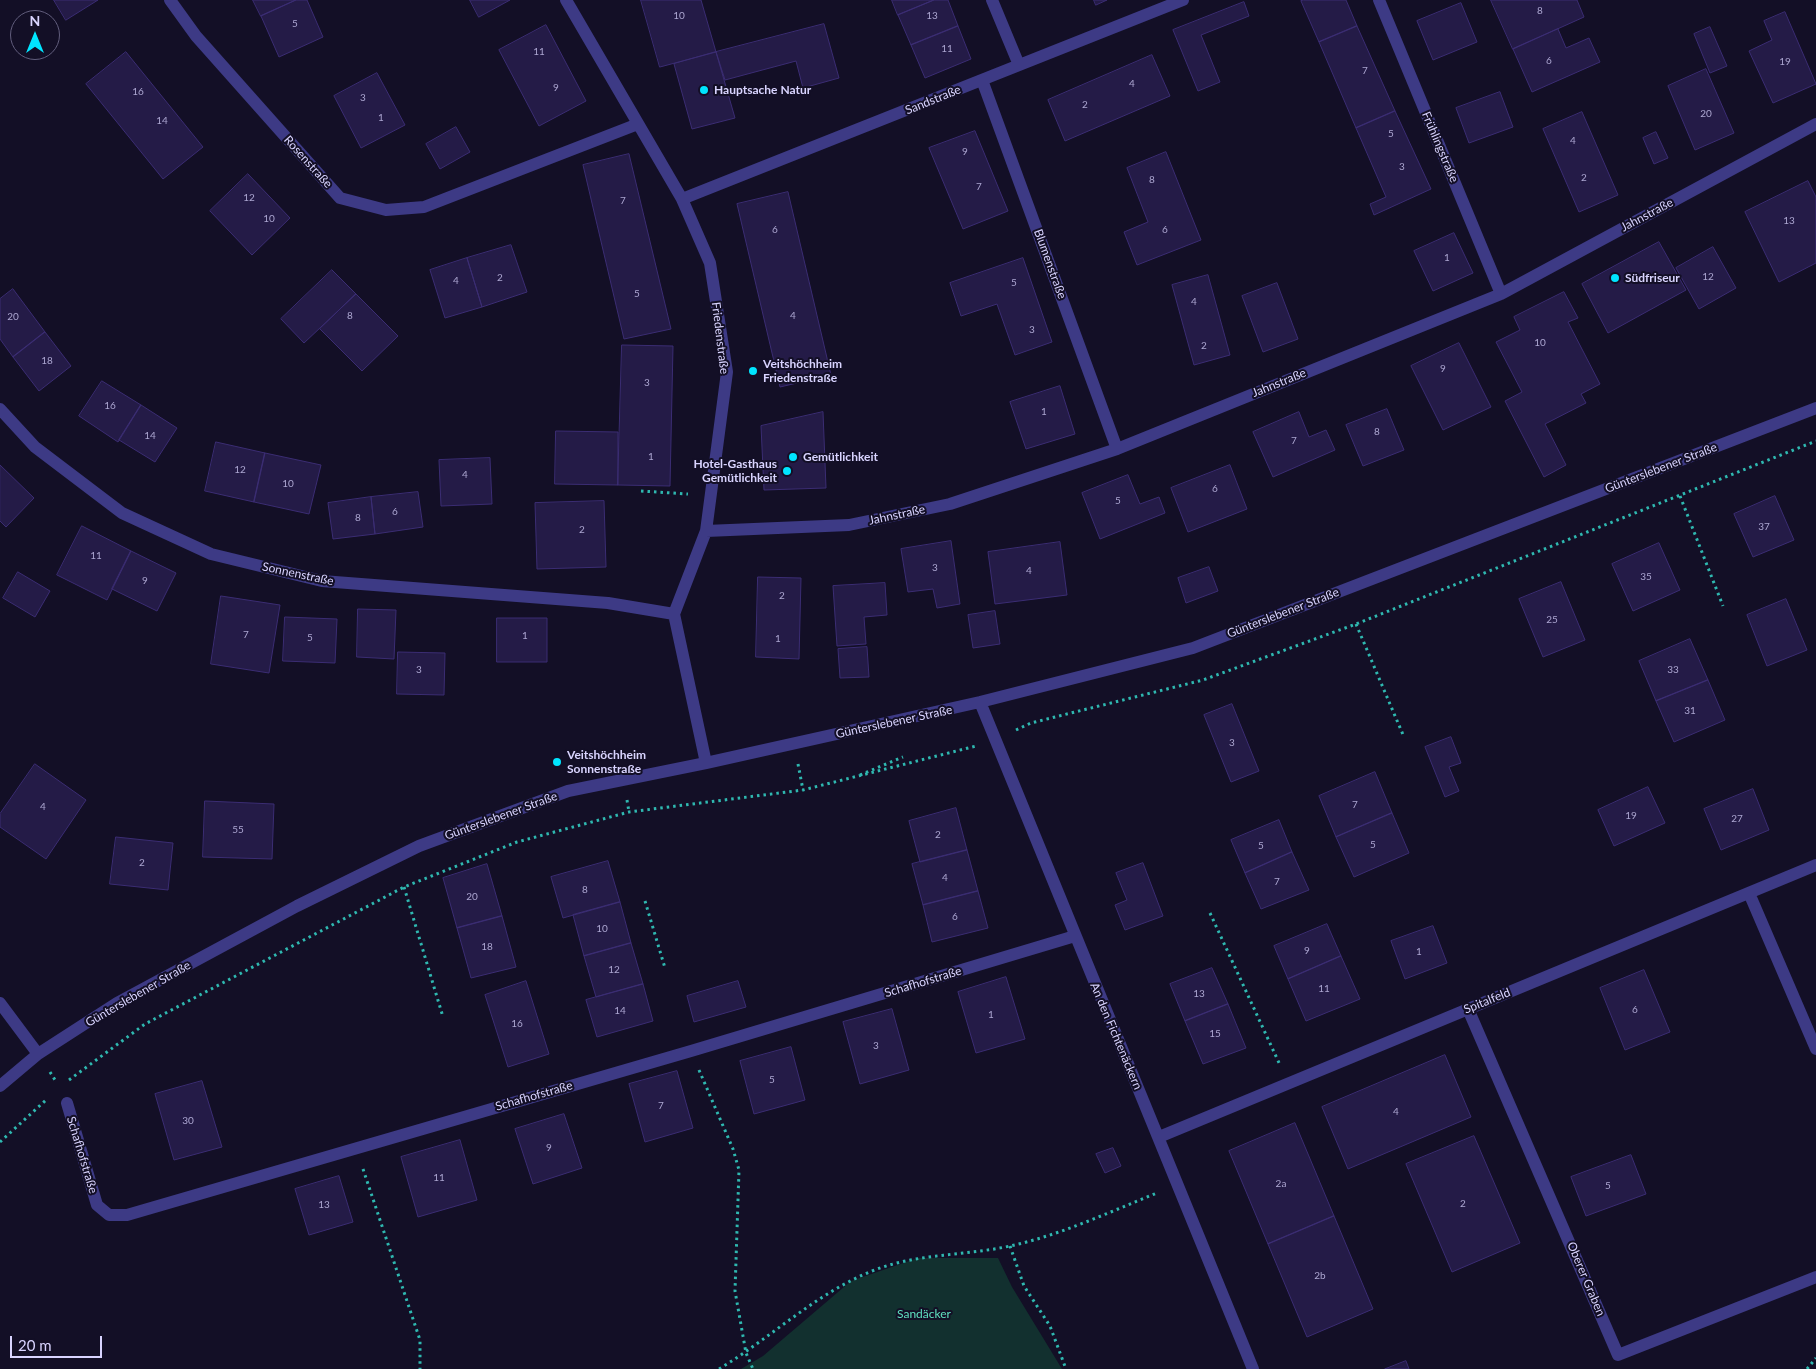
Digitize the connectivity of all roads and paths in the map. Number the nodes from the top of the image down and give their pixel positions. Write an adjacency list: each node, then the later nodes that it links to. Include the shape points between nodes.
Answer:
1 (170, 0): 8 (street, Rosenstraße, via 196,36 340,198 386,210 424,207)
2 (566, 0): 8 (street, Friedenstraße)
3 (992, 0): 6 (street)
4 (1183, 0): 6 (street, Sandstraße)
5 (1379, 0): 11 (street, Frühlingstraße)
6 (1019, 65): 7 (street, Sandstraße)
7 (982, 80): 10 (street, Sandstraße); 15 (street, Blumenstraße)
8 (638, 124): 10 (street, Friedenstraße)
9 (1816, 124): 11 (street, Jahnstraße)
10 (682, 199): 17 (street, Friedenstraße, via 710,263 726,372)
11 (1501, 294): 15 (street, Jahnstraße)
12 (1816, 408): 23 (street, Günterslebener Straße, via 1193,648)
13 (0, 410): 21 (street, Sonnenstraße, via 35,447 122,513 211,554 322,581 608,603)
14 (1816, 441): 18 (path)
15 (1117, 449): 19 (street, Jahnstraße, via 950,504 849,525)
16 (641, 491): 17 (path)
17 (711, 496): 19 (street, Friedenstraße)
18 (1680, 496): 20 (path); 22 (path)
19 (706, 531): 21 (street, Friedenstraße)
20 (1723, 606)
21 (674, 614): 27 (street)
22 (1356, 624): 24 (path); 25 (path, via 1203,680 1031,723)
23 (980, 702): 25 (street, An den Fichtenäckern); 27 (street, Günterslebener Straße)
24 (1404, 738)
25 (995, 741): 28 (path); 34 (street, An den Fichtenäckern)
26 (904, 757): 28 (path)
27 (706, 763): 41 (street, Günterslebener Straße, via 568,791 419,846 297,906 117,1003)
28 (847, 780): 30 (path, via 803,790 629,812 517,842)
29 (1816, 865): 31 (street, Spitalfeld)
30 (404, 887): 38 (path); 44 (path, via 145,1024)
31 (1749, 893): 37 (street, Spitalfeld); 39 (street)
32 (645, 901): 35 (path)
33 (1210, 913): 42 (path)
34 (1075, 936): 40 (street, Schafhofstraße); 46 (street, An den Fichtenäckern)
35 (665, 968)
36 (0, 1003): 41 (street)
37 (1468, 1008): 42 (street, Spitalfeld); 51 (street, Oberer Graben, via 1618,1355)
38 (443, 1017)
39 (1816, 1049)
40 (691, 1051): 48 (street, Schafhofstraße); 52 (path, via 738,1170 735,1291)
41 (38, 1054): 43 (street, Günterslebener Straße)
42 (1288, 1083): 46 (street, Spitalfeld)
43 (0, 1086)
44 (60, 1087): 45 (path); 47 (path)
45 (67, 1104): 48 (street, Schafhofstraße, via 97,1205 109,1215 127,1215)
46 (1159, 1137): 49 (street, An den Fichtenäckern)
47 (0, 1142)
48 (356, 1148): 54 (path, via 420,1340)
49 (1178, 1184): 50 (path, via 1071,1227); 58 (street, An den Fichtenäckern)
50 (1010, 1246): 52 (path, via 902,1260 872,1271 832,1289); 57 (path, via 1024,1286 1050,1326)
51 (1816, 1277)
52 (746, 1353): 55 (path); 56 (path)
53 (1816, 1358): 59 (path)
54 (420, 1369)
55 (719, 1369)
56 (753, 1369)
57 (1066, 1369)
58 (1253, 1369)
59 (1807, 1369)

